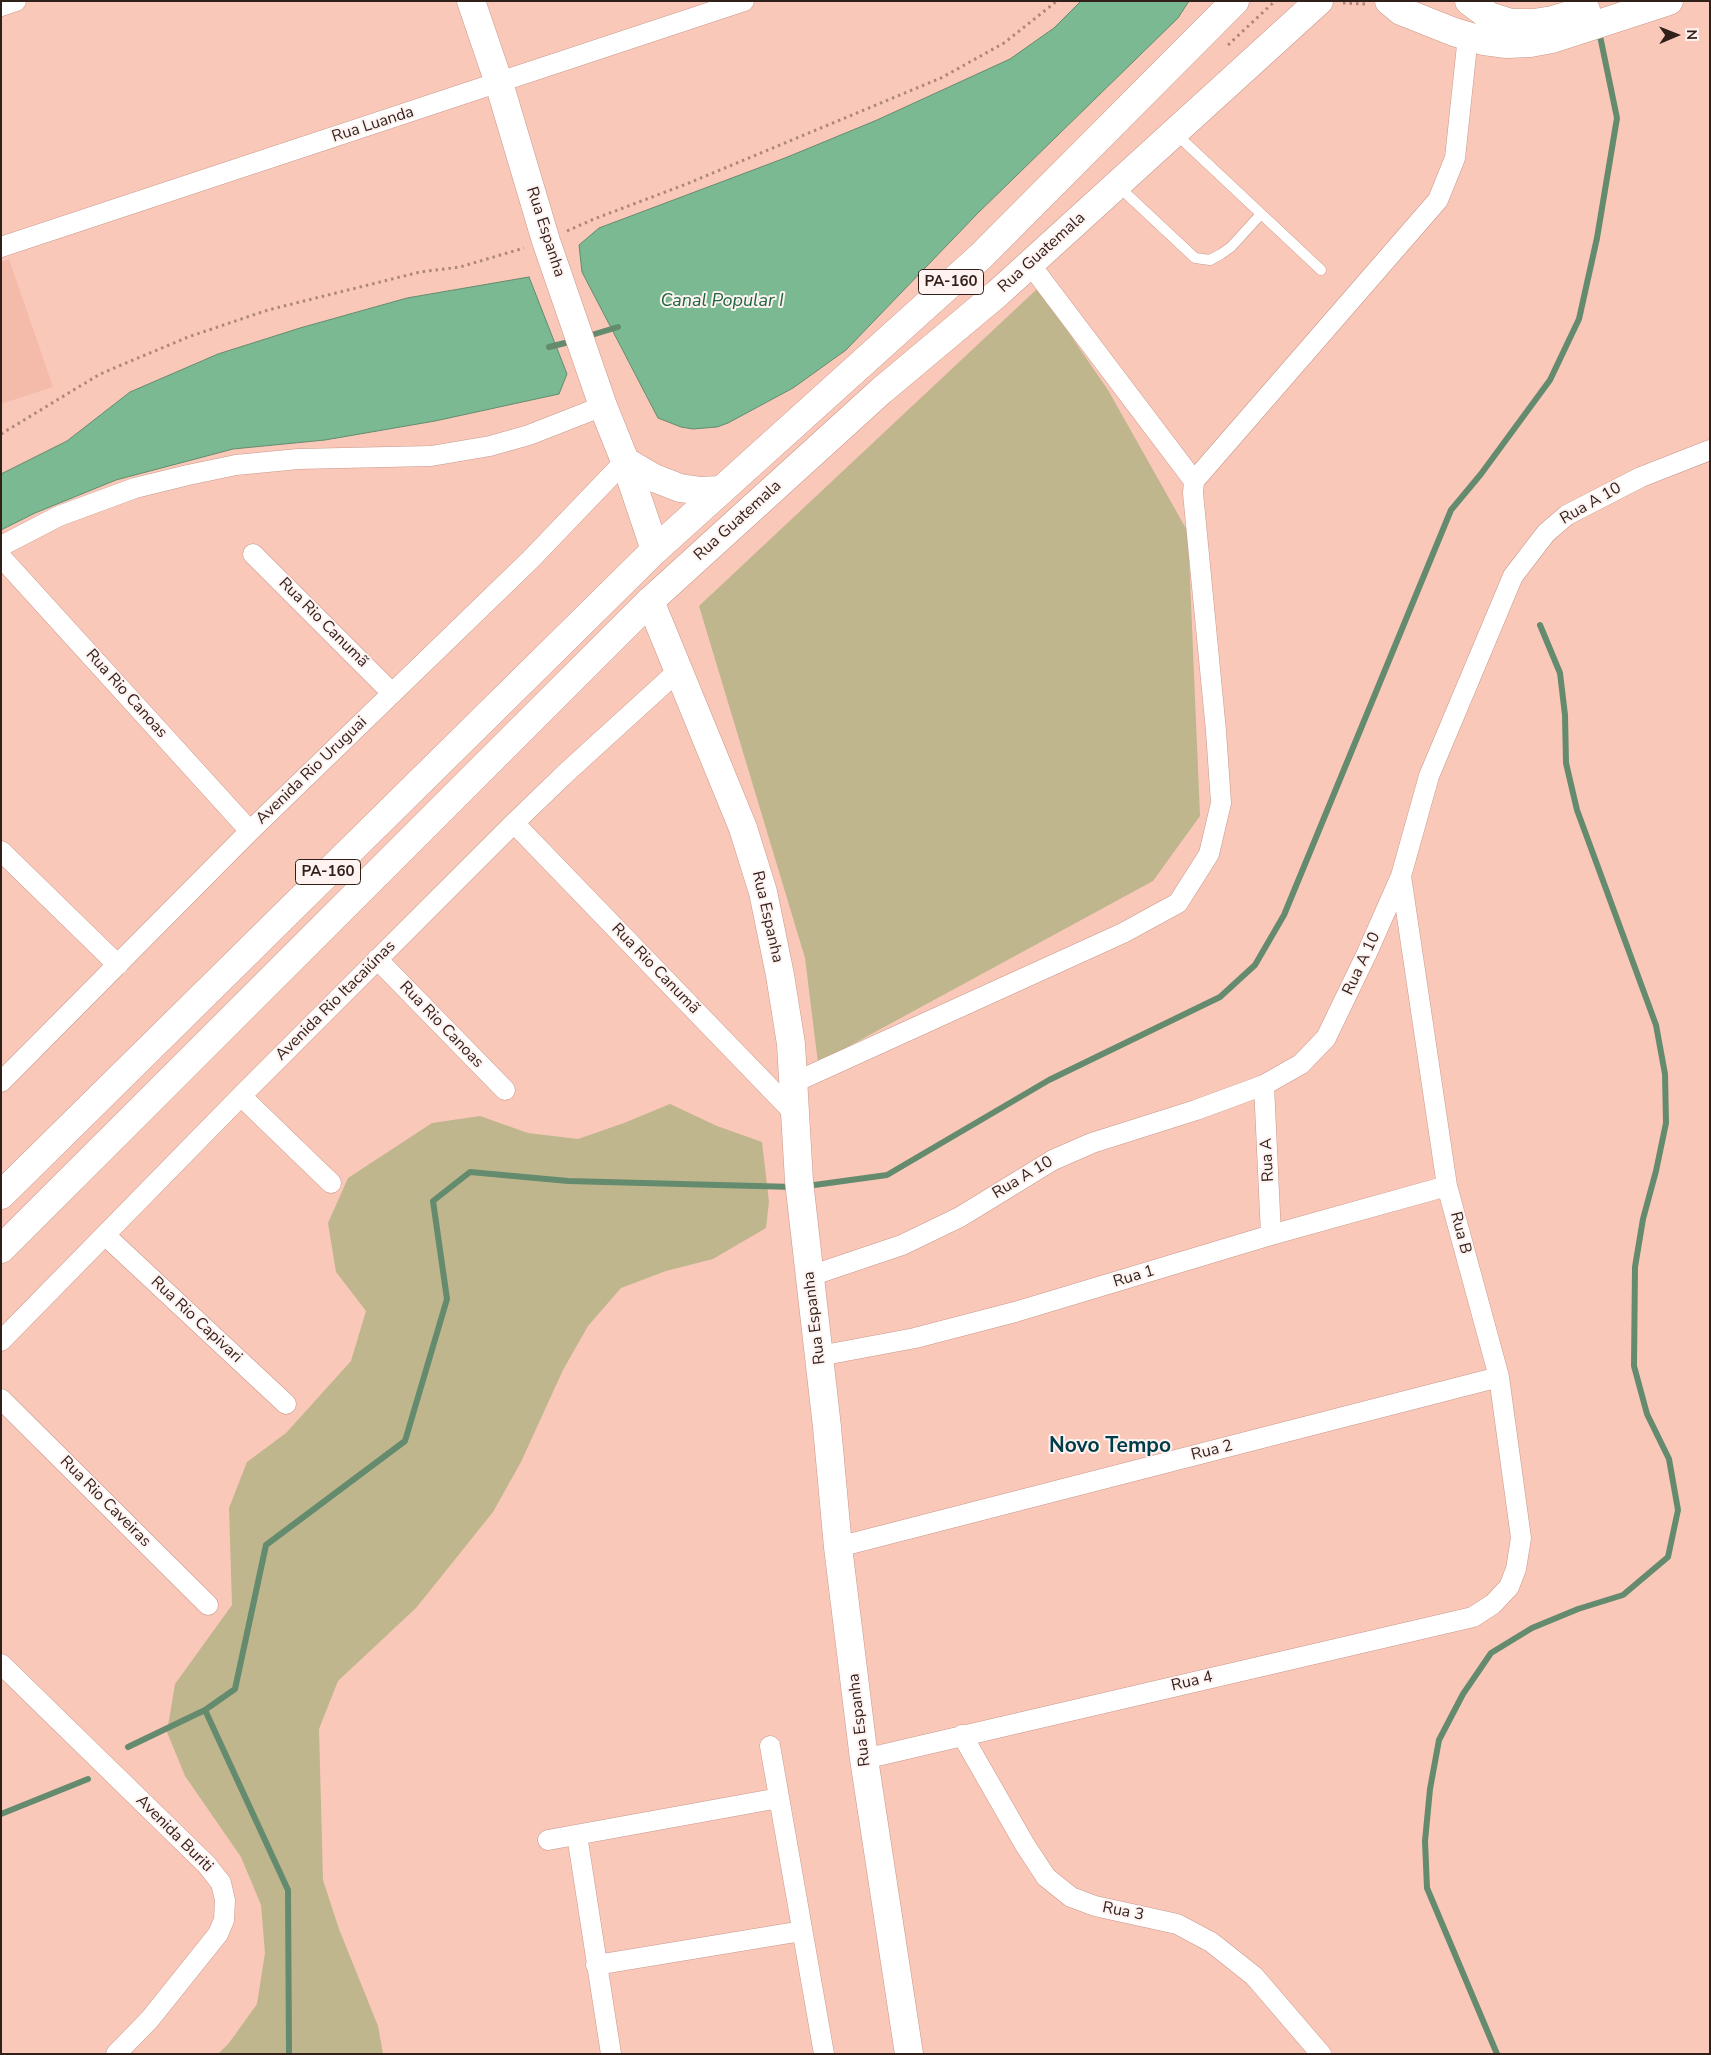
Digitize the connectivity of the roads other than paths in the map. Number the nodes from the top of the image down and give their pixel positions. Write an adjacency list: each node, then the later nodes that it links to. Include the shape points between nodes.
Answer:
1 (16, 1): 9 (street)
2 (471, 1): 13 (main road, Rua Espanha)
3 (744, 1): 13 (street, Rua Luanda)
4 (1235, 1): 20 (main road, PA-160, via 981,256)
5 (1389, 1): 12 (main road, via 1424,22)
6 (1469, 1): 11 (main road, via 1489,16 1511,23)
7 (1669, 1): 10 (main road)
8 (1329, 2): 14 (main road, Rua Guatemala / PA-160)
9 (1, 6)
10 (1622, 7): 11 (main road)
11 (1591, 18): 12 (main road, via 1552,39 1530,43 1507,44)
12 (1468, 36): 25 (street, via 1455,158 1438,200)
13 (499, 83): 17 (street, Rua Luanda); 22 (main road, Rua Espanha, via 546,241)
14 (1174, 133): 15 (main road, Rua Guatemala / PA-160); 16 (lane)
15 (1117, 185): 16 (lane, via 1195,258 1210,260 1221,254); 18 (main road, Rua Guatemala / PA-160)
16 (1261, 214): 19 (lane)
17 (1, 247)
18 (1030, 264): 21 (main road, Rua Guatemala / PA-160); 25 (street)
19 (1321, 270)
20 (859, 365): 21 (main road); 26 (main road, PA-160)
21 (881, 391): 31 (main road, Rua Guatemala / PA-160)
22 (602, 406): 24 (main road, Rua Espanha); 27 (street, via 529,435 490,446 431,456 298,459 188,474 135,488 59,516)
23 (1710, 450): 37 (street, Rua A 10, via 1641,477 1567,515 1546,533 1513,576 1429,776)
24 (625, 461): 26 (main road, via 680,488); 28 (main road, Rua Espanha); 33 (street, Avenida Rio Uruguai, via 531,559)
25 (1194, 481): 41 (street, via 1192,493 1220,803 1209,854 1178,903 1123,933)
26 (720, 490): 28 (main road, PA-160)
27 (1, 546)
28 (655, 550): 48 (main road, PA-160)
29 (253, 554): 33 (street, Rua Rio Canumã)
30 (1, 556): 35 (street, Rua Rio Canoas)
31 (650, 601): 32 (main road, Rua Espanha); 51 (main road, PA-160)
32 (679, 670): 34 (street, Avenida Rio Itacaiúnas); 41 (main road, Rua Espanha, via 743,828 763,892 791,1044)
33 (392, 693): 35 (street, Avenida Rio Uruguai)
34 (514, 823): 38 (street, Avenida Rio Itacaiúnas); 45 (street, Rua Rio Canumã)
35 (250, 831): 39 (street, Avenida Rio Uruguai)
36 (1, 851): 39 (street)
37 (1401, 876): 42 (street, Rua A 10, via 1326,1038 1300,1064); 47 (street, Rua B)
38 (377, 960): 43 (street, Rua Rio Canoas); 44 (street, Avenida Rio Itacaiúnas)
39 (118, 965): 40 (street, Avenida Rio Uruguai)
40 (1, 1082)
41 (793, 1083): 45 (main road, Rua Espanha)
42 (1264, 1085): 50 (street, Rua A); 52 (street, Rua A 10, via 1092,1143 1053,1160 960,1216 902,1245)
43 (505, 1090)
44 (241, 1096): 46 (street); 49 (street, Avenida Rio Itacaiúnas)
45 (795, 1114): 52 (main road, Rua Espanha)
46 (331, 1183)
47 (1447, 1186): 50 (street, Rua 1); 55 (street, Rua B)
48 (1, 1195)
49 (106, 1236): 53 (street, Avenida Rio Itacaiúnas); 57 (street, Rua Rio Capivari)
50 (1271, 1236): 54 (street, Rua 1, via 1015,1312 915,1338)
51 (1, 1249)
52 (810, 1276): 54 (main road, Rua Espanha)
53 (1, 1341)
54 (819, 1356): 58 (main road, Rua Espanha)
55 (1499, 1377): 58 (street, Rua 2); 59 (street, Rua B, via 1521,1538 1516,1569)
56 (1, 1399): 60 (street, Rua Rio Caveiras)
57 (286, 1404)
58 (838, 1547): 64 (main road, Rua Espanha)
59 (1509, 1587): 62 (street, Rua 4, via 1494,1604 1472,1618)
60 (208, 1605)
61 (1, 1664): 70 (street, Avenida Buriti, via 207,1865 221,1883 225,1900 224,1920 218,1934 150,2019)
62 (962, 1735): 64 (street, Rua 4); 74 (street, Rua 3, via 1046,1877 1071,1897 1094,1906 1177,1924 1210,1942 1254,1976)
63 (770, 1746): 65 (street)
64 (864, 1759): 73 (main road, Rua Espanha)
65 (779, 1798): 66 (street); 68 (street)
66 (577, 1835): 67 (street); 69 (street)
67 (548, 1840)
68 (802, 1930): 69 (street); 72 (street)
69 (596, 1966): 71 (street)
70 (116, 2054)
71 (611, 2054)
72 (824, 2054)
73 (909, 2054)
74 (1321, 2054)

